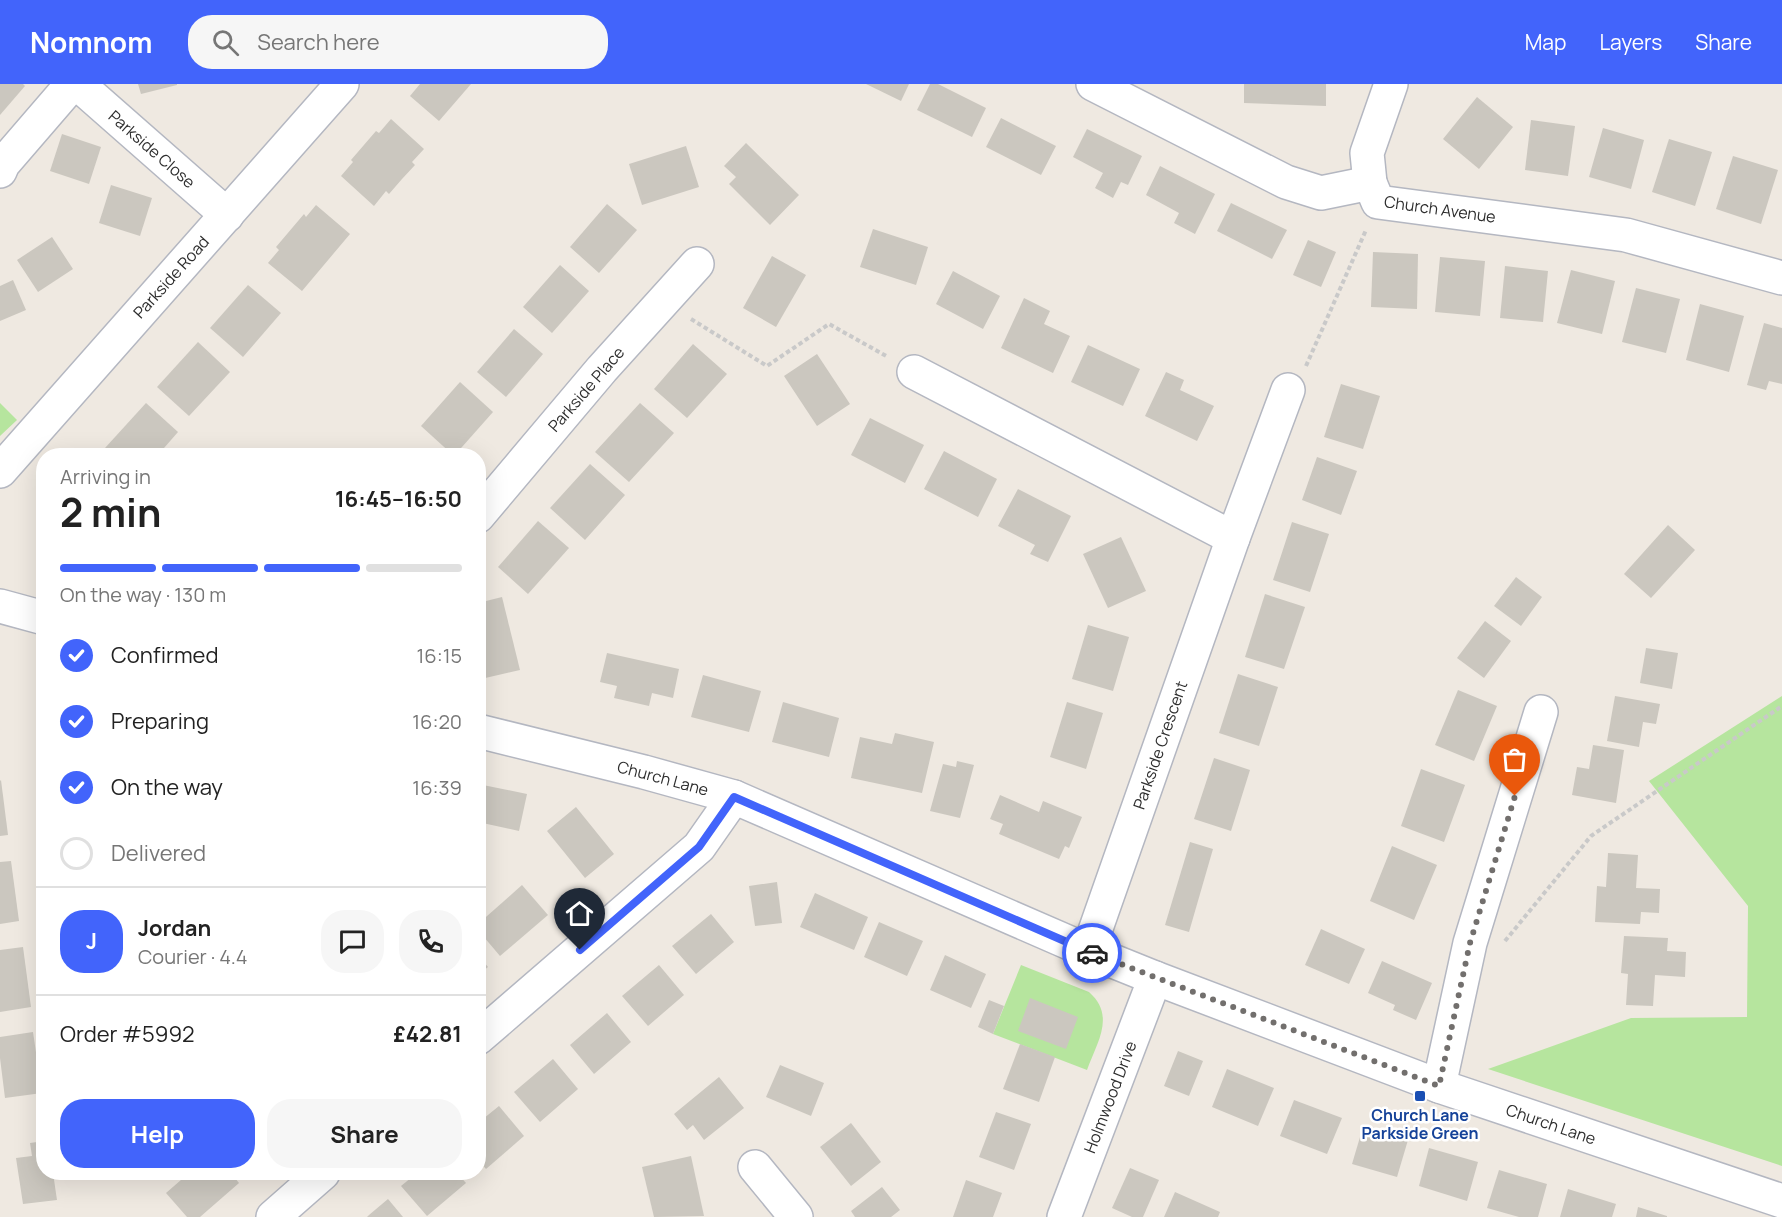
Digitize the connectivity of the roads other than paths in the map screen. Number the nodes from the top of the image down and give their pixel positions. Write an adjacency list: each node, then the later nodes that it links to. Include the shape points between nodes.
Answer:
1 (72, 84): 6 (street)
2 (78, 84): 8 (street, Parkside Close)
3 (342, 84): 8 (street, Parkside Road)
4 (1093, 84): 7 (street, Church Avenue, via 1286,182 1321,193)
5 (1391, 84): 7 (street, via 1367,153)
6 (0, 171)
7 (1374, 193): 10 (street, Church Avenue, via 1626,235)
8 (227, 214): 13 (street, Parkside Road)
9 (697, 264): 14 (street, Parkside Place)
10 (1782, 278)
11 (914, 372): 15 (street)
12 (1288, 390): 15 (street, Parkside Crescent)
13 (0, 471)
14 (486, 507)
15 (1233, 538): 21 (street, Parkside Crescent)
16 (0, 606): 17 (street)
17 (36, 616)
18 (1541, 712): 24 (street, via 1470,943)
19 (486, 733): 20 (street, Church Lane)
20 (734, 797): 21 (street, Church Lane); 23 (street, via 699,847)
21 (1088, 951): 22 (street, Church Lane)
22 (1155, 978): 24 (street, Church Lane); 30 (street, Holmwood Drive)
23 (486, 1031)
24 (1439, 1086): 27 (street, Church Lane)
25 (755, 1167): 29 (street)
26 (315, 1180): 28 (street)
27 (1782, 1201)
28 (273, 1217)
29 (796, 1217)
30 (1064, 1217)

